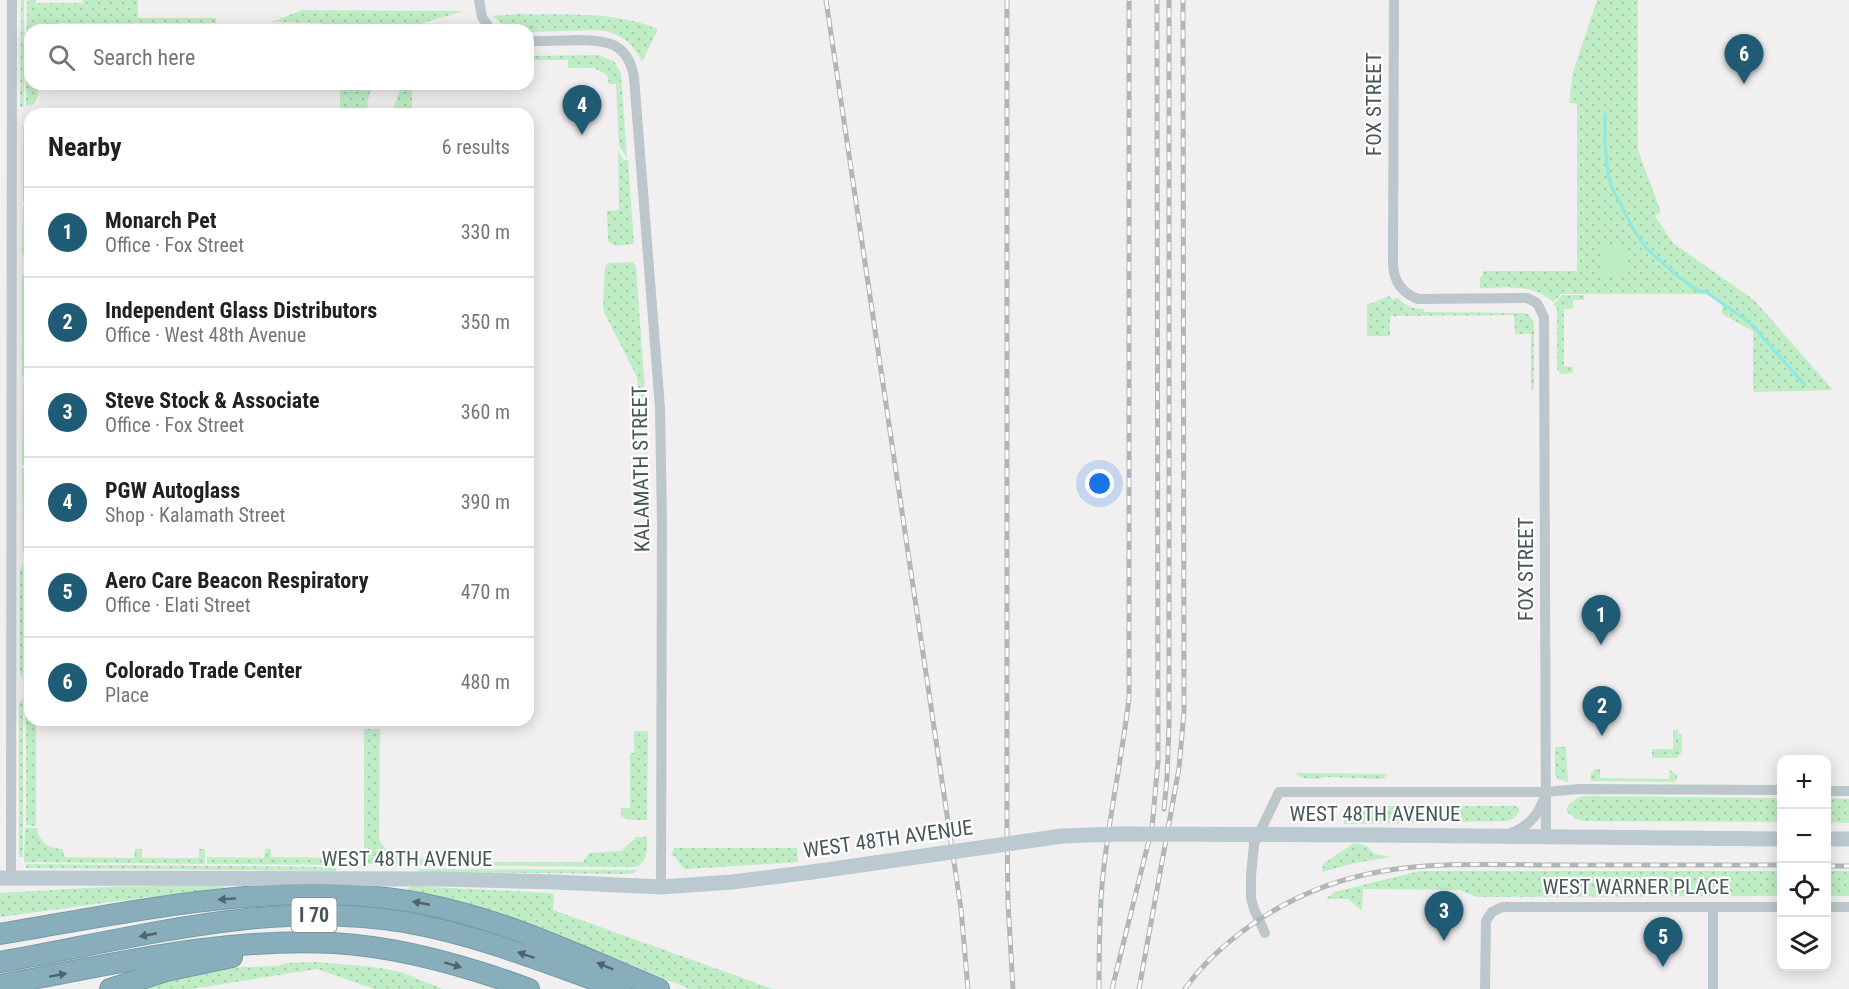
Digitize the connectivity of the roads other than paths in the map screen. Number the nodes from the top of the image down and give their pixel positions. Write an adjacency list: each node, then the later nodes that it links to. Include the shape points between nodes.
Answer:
1 (12, 0): 6 (street)
2 (479, 0): 4 (street)
3 (1394, 0): 15 (street, FOX STREET, via 1395,279 1404,292 1418,299 1533,300 1544,317)
4 (487, 24)
5 (0, 33): 6 (street)
6 (12, 33): 8 (street)
7 (534, 41): 22 (street, KALAMATH STREET, via 600,41 615,45 625,54 634,77 660,408)
8 (6, 173): 9 (street)
9 (6, 314): 10 (street)
10 (6, 454): 11 (street)
11 (6, 594): 21 (street)
12 (1777, 790): 15 (street, WEST 48TH AVENUE)
13 (1831, 791): 14 (street)
14 (1849, 791)
15 (1545, 792): 16 (street, via 1540,810 1530,823); 17 (street, FOX STREET); 27 (street, WEST 48TH AVENUE, via 1279,792 1254,844 1251,898)
16 (1500, 836): 17 (street, WEST 48TH AVENUE); 22 (street, WEST 48TH AVENUE, bridge, via 1062,836 812,872)
17 (1546, 836): 18 (street, WEST 48TH AVENUE)
18 (1777, 839)
19 (1831, 839): 20 (street)
20 (1849, 839)
21 (5, 878): 22 (street, WEST 48TH AVENUE, via 430,879)
22 (662, 887)
23 (1713, 907): 24 (street, WEST WARNER PLACE); 36 (street, WEST WARNER PLACE, via 1509,907 1492,912 1485,927); 37 (street)
24 (1777, 907)
25 (1831, 907): 26 (street)
26 (1849, 907)
27 (1265, 933)
28 (0, 934): 35 (highway, one-way to 28, via 495,924 442,908 371,896 278,896 177,903)
29 (333, 943): 31 (highway, I 70, one-way to 29, via 197,949); 32 (highway, via 206,962); 33 (highway, I 70, one-way to 33, via 444,962)
30 (0, 962): 34 (highway, I 70, one-way to 30, via 452,933 404,922 342,916 275,916 222,922)
31 (0, 985)
32 (110, 989)
33 (529, 989)
34 (620, 989)
35 (659, 989)
36 (1485, 989)
37 (1713, 989)

